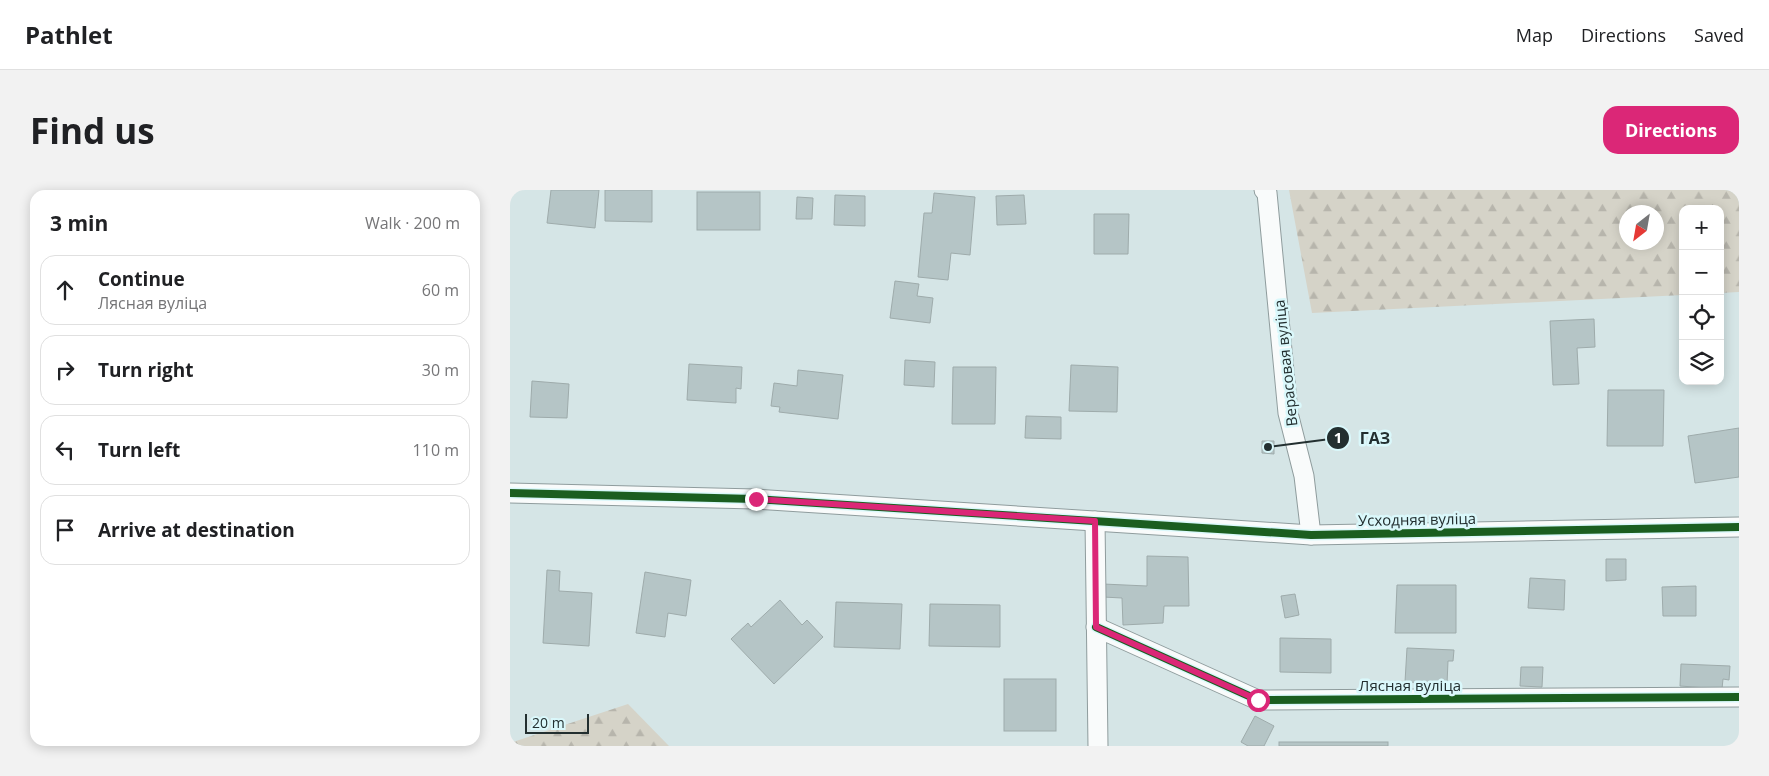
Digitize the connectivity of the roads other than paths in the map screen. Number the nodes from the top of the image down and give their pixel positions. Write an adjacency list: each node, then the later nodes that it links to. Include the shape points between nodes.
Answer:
1 (1267, 191): 5 (street, Верасовая вуліца, via 1288,413 1304,476)
2 (510, 493): 3 (street, Усходняя вуліца, via 756,499)
3 (1095, 521): 5 (street, Усходняя вуліца); 6 (street)
4 (1739, 527): 5 (street, Усходняя вуліца)
5 (1311, 535)
6 (1096, 627): 7 (street, Лясная вуліца, via 1258,700); 8 (street)
7 (1739, 697)
8 (1098, 746)

